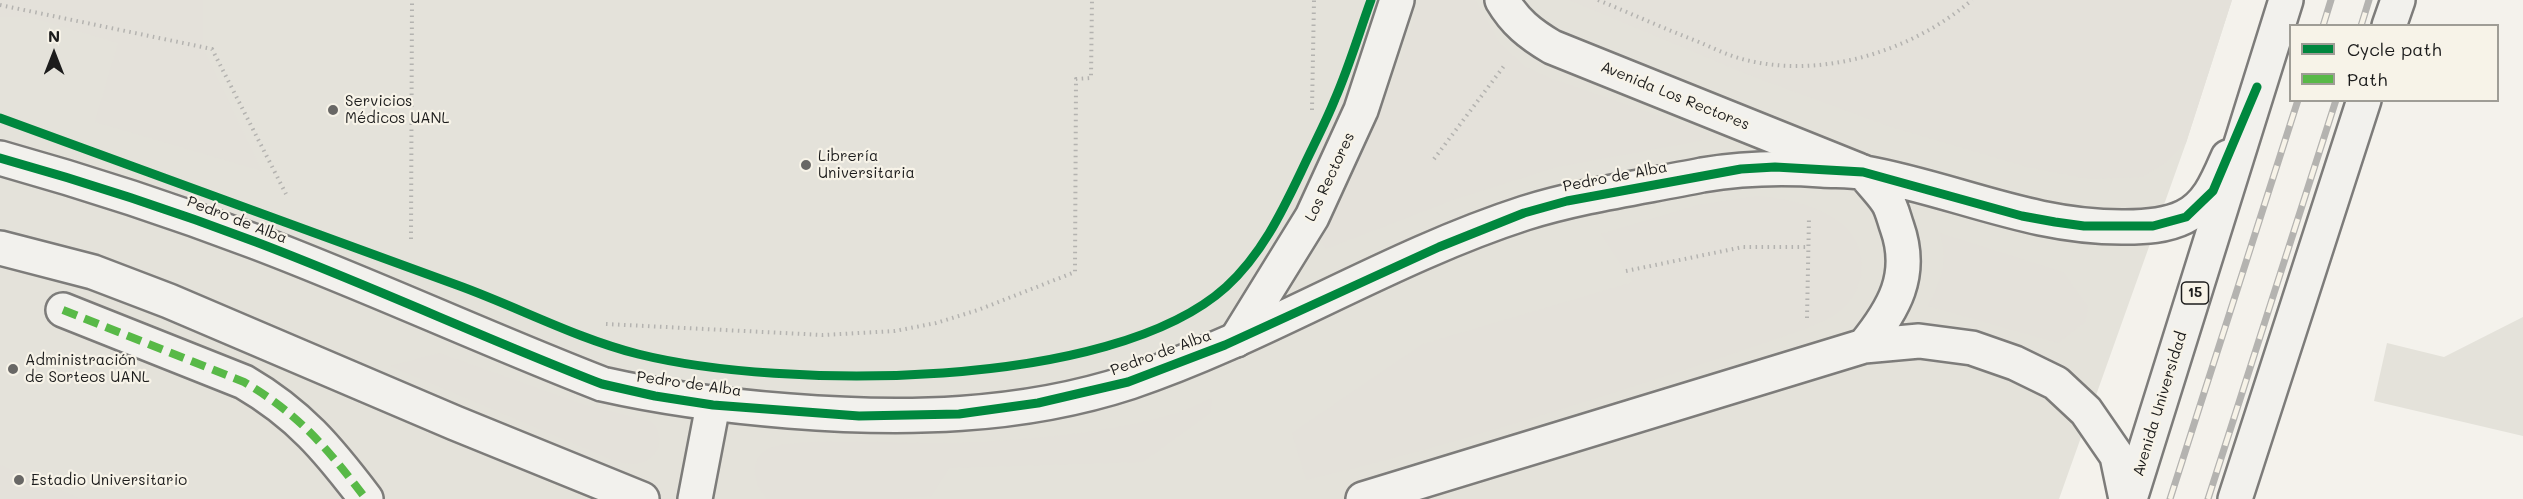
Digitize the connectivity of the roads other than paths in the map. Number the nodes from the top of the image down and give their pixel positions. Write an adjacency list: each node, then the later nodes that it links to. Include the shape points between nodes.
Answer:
1 (1396, 0): 12 (main road, Los Rectores, via 1360,110 1312,217)
2 (1502, 0): 9 (main road, Avenida Los Rectores, via 1528,33 1552,47)
3 (2286, 0): 6 (main road, Avenida Universidad / 15)
4 (2398, 0): 5 (main road)
5 (2390, 24)
6 (2257, 87): 9 (main road, Pedro de Alba, via 2214,191 2186,217 2153,226 2084,226 2022,216); 19 (main road, Avenida Universidad / 15)
7 (2363, 102): 20 (main road)
8 (0, 158): 14 (main road, Pedro de Alba, via 257,243 602,384)
9 (1863, 172): 12 (main road, Pedro de Alba, via 1740,169 1567,201 1524,213 1439,247); 13 (main road, via 1888,203 1903,253 1903,273 1896,299 1887,318)
10 (0, 248): 16 (main road, via 93,272 169,301)
11 (63, 310): 15 (main road, via 244,382 272,399 331,453)
12 (1236, 340): 14 (main road, Pedro de Alba, via 1087,394 981,411 859,416)
13 (1864, 346): 18 (main road); 19 (main road, via 1919,341 1972,348 2056,383 2086,411 2117,456)
14 (712, 405): 17 (main road)
15 (366, 499)
16 (642, 499)
17 (695, 499)
18 (1363, 499)
19 (2128, 499)
20 (2235, 499)

